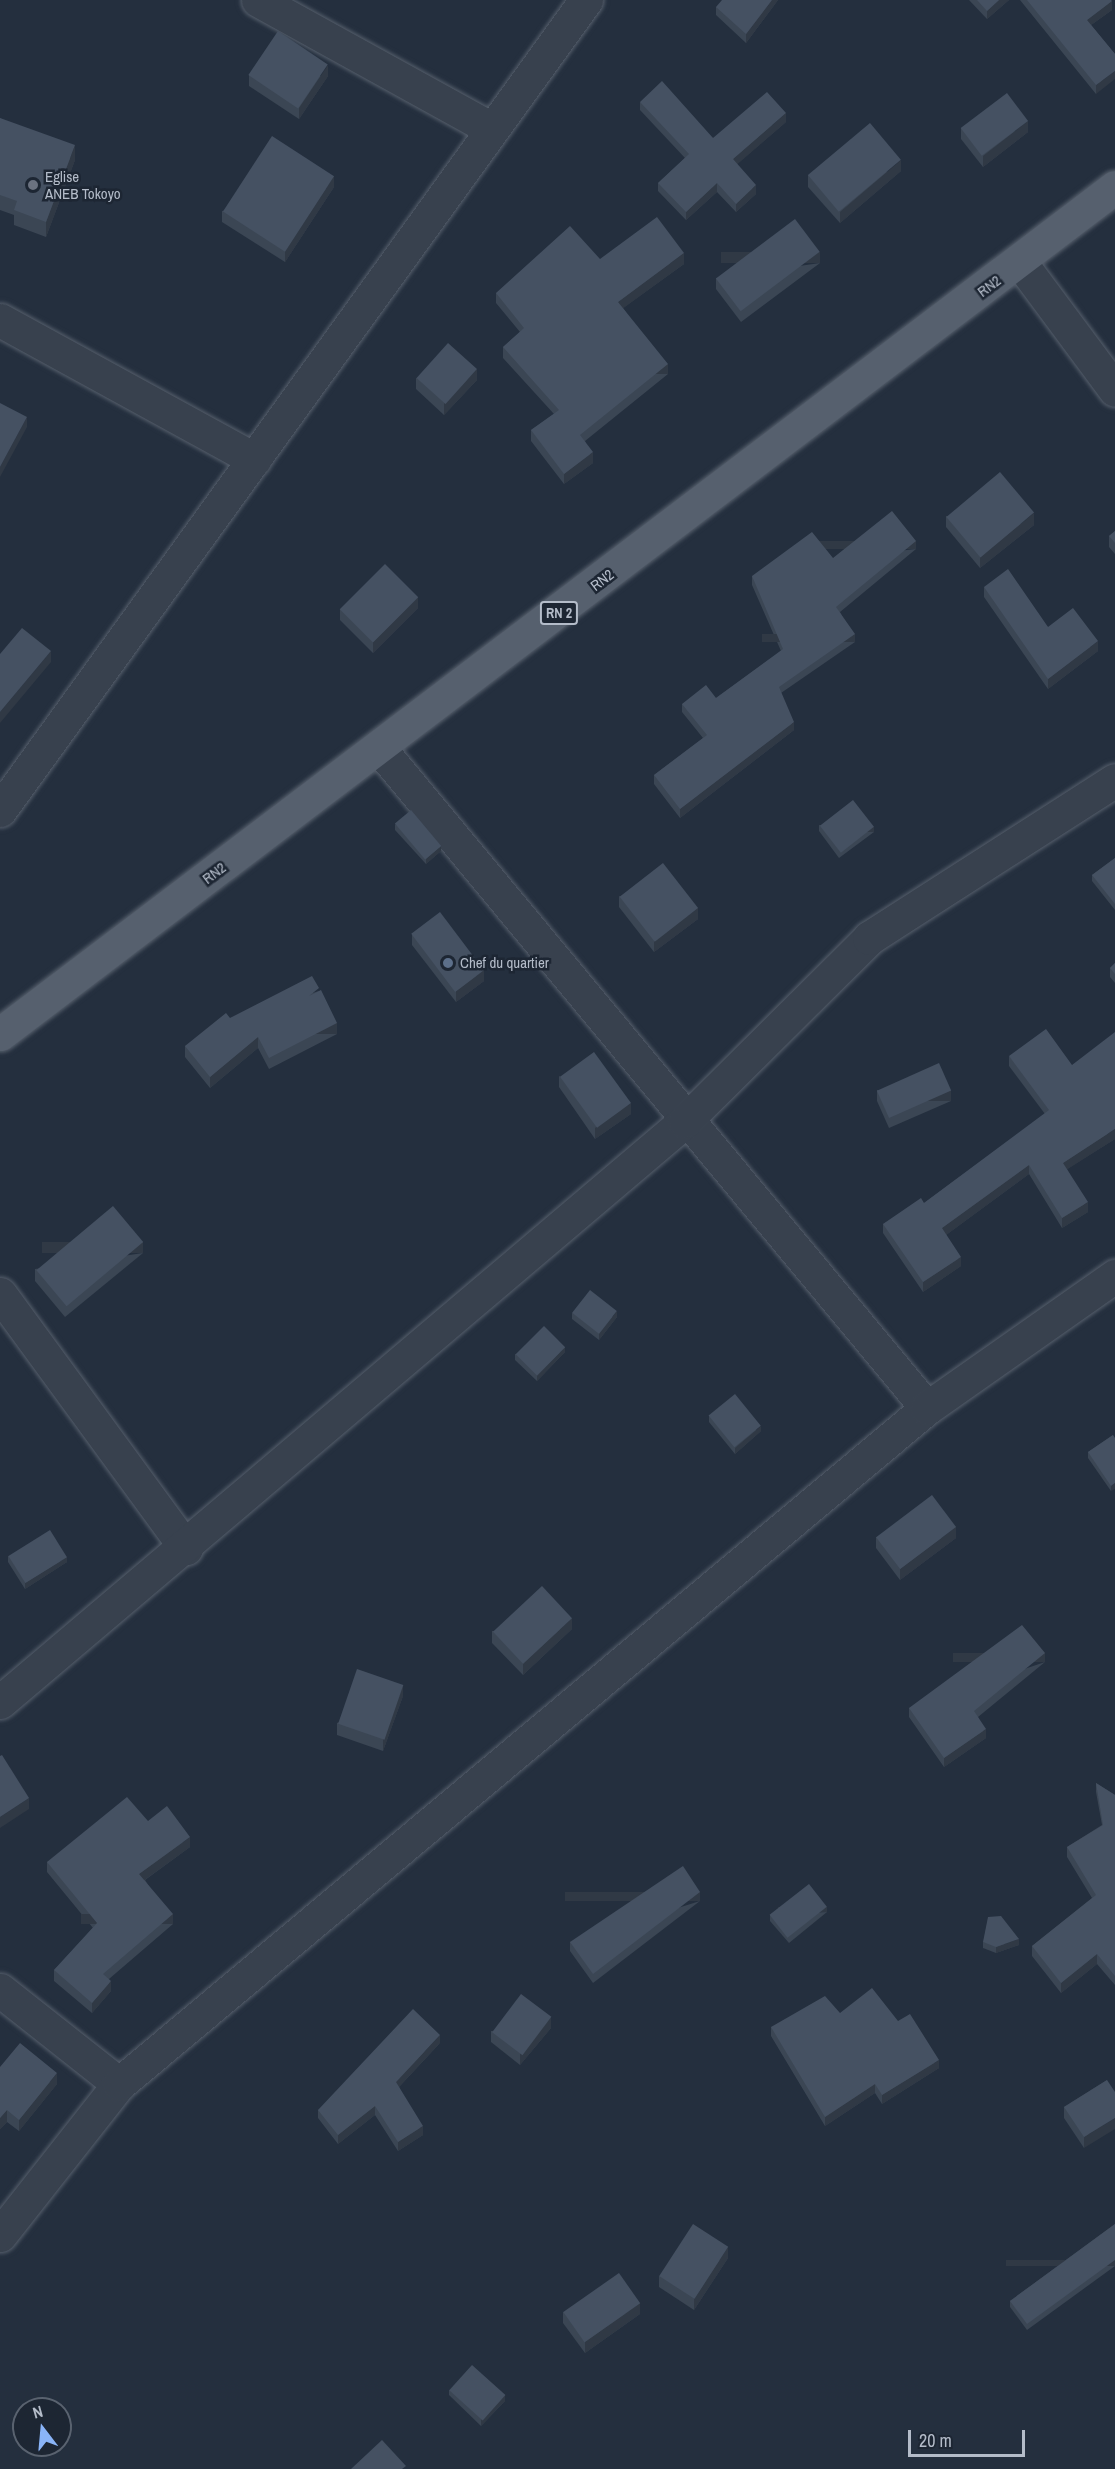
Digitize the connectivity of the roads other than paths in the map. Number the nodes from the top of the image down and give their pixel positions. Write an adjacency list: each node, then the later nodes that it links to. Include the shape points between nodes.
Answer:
1 (258, 0): 3 (street)
2 (586, 0): 3 (street)
3 (492, 129): 8 (street)
4 (1115, 187): 5 (main road, RN2 / RN 2)
5 (1020, 262): 7 (street); 9 (main road, RN2 / RN 2)
6 (0, 320): 8 (street)
7 (1115, 390)
8 (254, 459): 11 (street)
9 (380, 749): 12 (main road, RN2 / RN 2); 13 (street)
10 (1115, 780): 13 (street, via 869,938)
11 (0, 810)
12 (0, 1034)
13 (685, 1121): 16 (street); 17 (street)
14 (1115, 1276): 16 (street)
15 (0, 1294): 17 (street)
16 (927, 1407): 20 (street)
17 (186, 1548): 18 (street)
18 (0, 1702)
19 (0, 1990): 20 (street)
20 (119, 2084): 21 (street)
21 (0, 2235)

